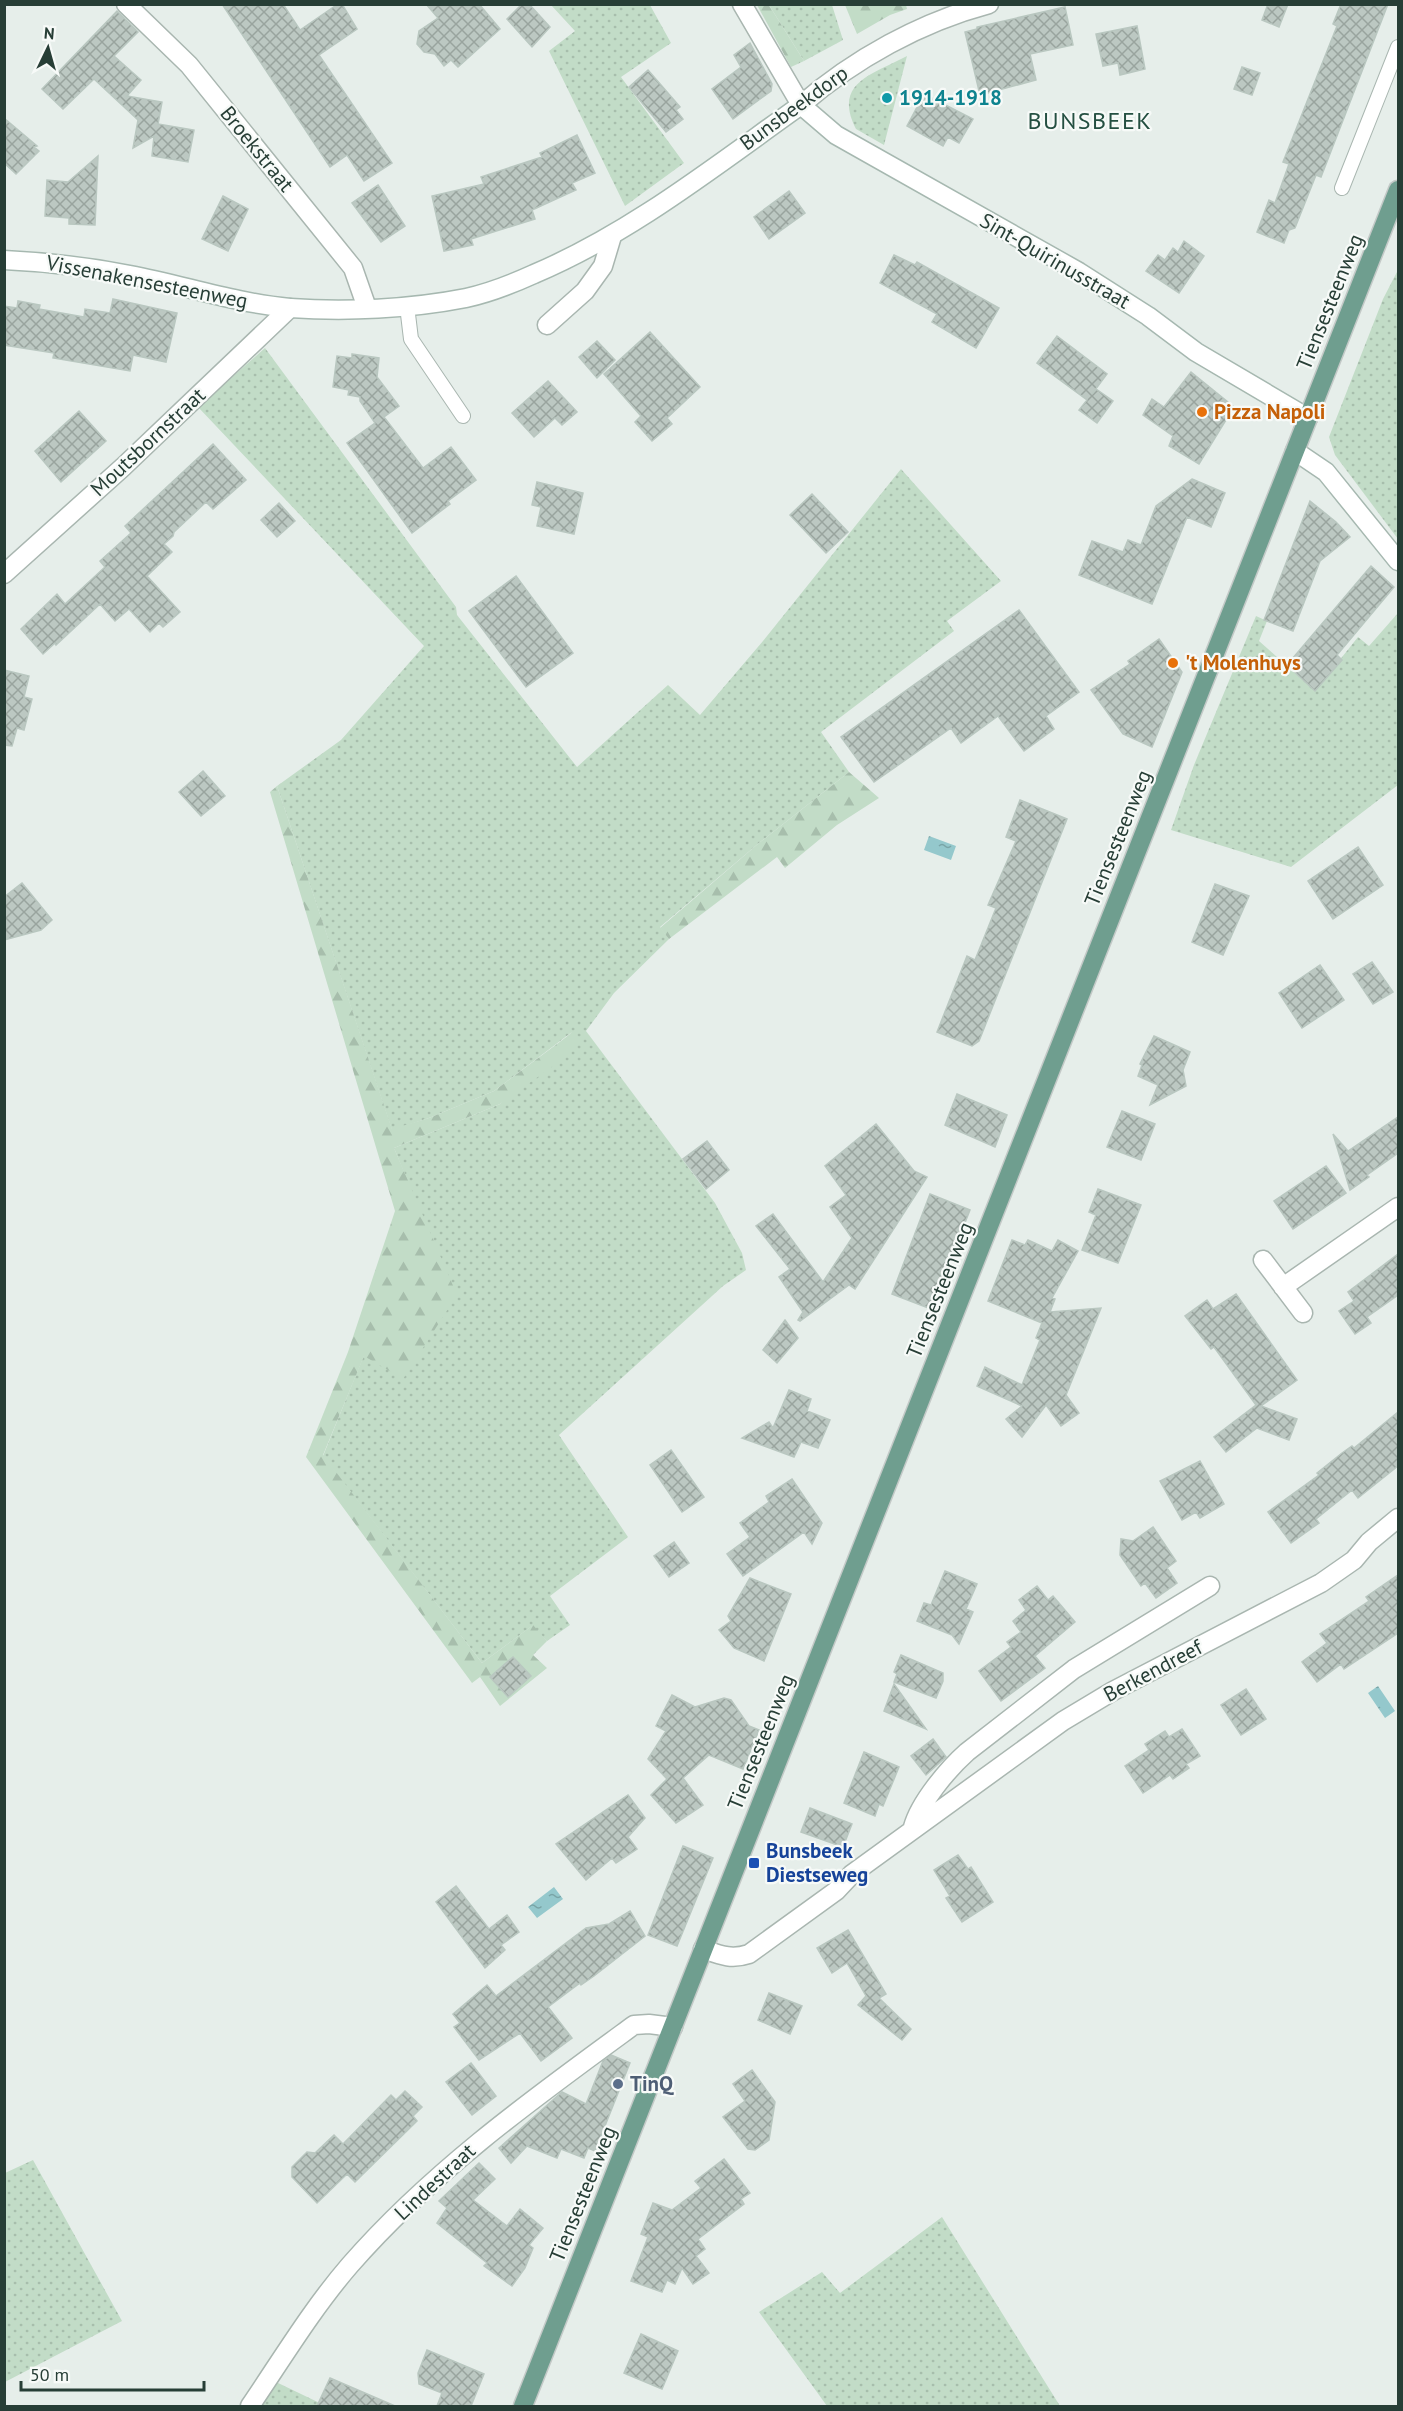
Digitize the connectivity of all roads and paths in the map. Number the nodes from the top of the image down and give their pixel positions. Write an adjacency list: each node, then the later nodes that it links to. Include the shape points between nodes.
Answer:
1 (126, 4): 12 (street, Broekstraat, via 189,64 353,268)
2 (742, 4): 5 (street, Sint-Quirinusstraat)
3 (989, 4): 5 (street, Bunsbeekdorp, via 922,29 864,58)
4 (1398, 47): 6 (lane)
5 (801, 105): 8 (street, Bunsbeekdorp); 15 (street, Sint-Quirinusstraat, via 836,135 1079,272 1196,352)
6 (1342, 188)
7 (1398, 190): 15 (main road, Tiensesteenweg)
8 (612, 236): 10 (street, Bunsbeekdorp, via 510,284 467,298); 13 (street, via 603,266 585,291)
9 (4, 260): 11 (street, Vissenakensesteenweg, via 82,266)
10 (407, 306): 12 (street, Bunsbeekdorp); 14 (lane, via 411,339)
11 (290, 308): 12 (street, Bunsbeekdorp); 18 (street, Moutsbornstraat)
12 (367, 308)
13 (547, 325)
14 (463, 416)
15 (1308, 418): 16 (main road, Tiensesteenweg)
16 (1295, 451): 17 (street, via 1326,472); 26 (main road, Tiensesteenweg)
17 (1398, 561)
18 (4, 574)
19 (1398, 1207): 21 (street)
20 (1263, 1260): 21 (street)
21 (1283, 1287): 22 (street)
22 (1303, 1313)
23 (1398, 1518): 25 (street, Berkendreef, via 1354,1560 1321,1583 1073,1715)
24 (1210, 1586): 25 (street, Berkendreef, via 1074,1669 967,1752 935,1789)
25 (911, 1831): 26 (street, Berkendreef, via 749,1954 727,1958)
26 (703, 1949): 27 (main road, Tiensesteenweg)
27 (674, 2027): 28 (street, Lindestraat, via 634,2025 473,2146 349,2266); 29 (main road, Tiensesteenweg)
28 (250, 2406)
29 (523, 2406)

